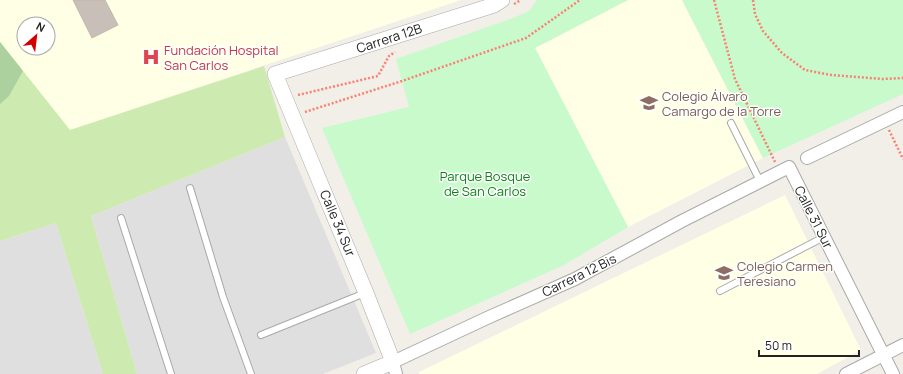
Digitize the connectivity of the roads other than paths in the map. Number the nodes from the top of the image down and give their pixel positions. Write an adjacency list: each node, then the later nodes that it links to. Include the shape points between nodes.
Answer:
1 (505, 4): 2 (street, Carrera 12B, via 494,5)
2 (275, 74): 12 (street, Calle 34 Sur, via 300,114)
3 (903, 112): 5 (street)
4 (731, 123): 7 (lane)
5 (807, 158)
6 (781, 166): 7 (street, Carrera 12 Bis); 10 (street, Calle 31 Sur)
7 (758, 176): 16 (street, Carrera 12 Bis, via 576,279 487,318)
8 (190, 188): 18 (lane, via 223,297)
9 (121, 218): 17 (lane)
10 (824, 237): 11 (lane); 15 (street, Calle 31 Sur)
11 (720, 291)
12 (366, 293): 13 (lane); 16 (street, Calle 34 Sur)
13 (261, 336)
14 (903, 345): 15 (street)
15 (884, 355): 20 (street); 21 (street, Calle 31 Sur)
16 (394, 368): 19 (street, Carrera 12 Bis)
17 (171, 374)
18 (251, 374)
19 (364, 374)
20 (846, 374)
21 (893, 374)

